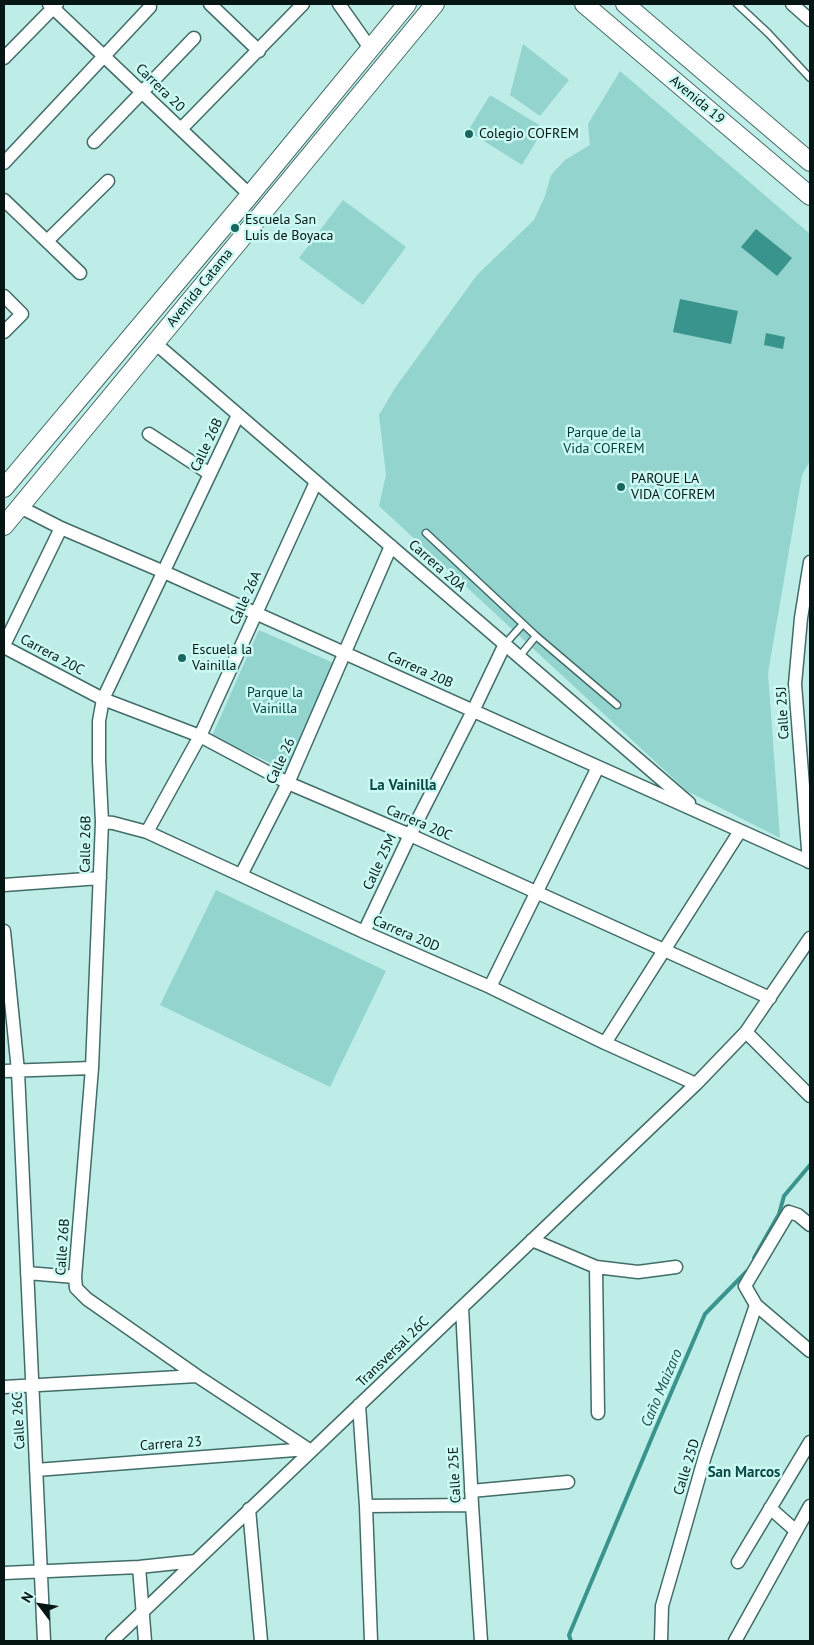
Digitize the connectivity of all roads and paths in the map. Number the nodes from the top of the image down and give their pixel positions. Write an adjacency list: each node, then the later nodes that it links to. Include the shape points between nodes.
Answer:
1 (210, 4): 15 (street)
2 (303, 4): 15 (street)
3 (339, 4): 14 (street)
4 (407, 4): 14 (main road, Avenida Catama)
5 (435, 4): 32 (main road, Avenida Catama)
6 (584, 4): 26 (main road, Avenida 19)
7 (625, 4): 22 (main road, Avenida 19)
8 (737, 4): 18 (lane)
9 (792, 4): 12 (street)
10 (53, 5): 16 (street, Carrera 20); 17 (street)
11 (150, 8): 16 (street)
12 (810, 20)
13 (194, 38): 19 (street)
14 (370, 48): 25 (main road, Avenida Catama)
15 (259, 50): 20 (street)
16 (104, 56): 19 (street, Carrera 20); 23 (street)
17 (4, 58)
18 (810, 78)
19 (142, 92): 20 (street, Carrera 20); 21 (street)
20 (181, 129): 25 (street, Carrera 20)
21 (94, 142)
22 (810, 162)
23 (4, 163)
24 (108, 181): 28 (street)
25 (250, 195): 37 (main road, Avenida Catama)
26 (810, 196)
27 (4, 200): 28 (street)
28 (47, 241): 29 (street)
29 (80, 273)
30 (4, 296): 31 (street, via 22,314)
31 (4, 332)
32 (155, 343): 33 (street, Carrera 20A); 38 (main road, Avenida Catama)
33 (238, 415): 35 (street, Calle 26B); 36 (street, Carrera 20A)
34 (149, 434): 35 (street)
35 (210, 474): 44 (street, Calle 26B)
36 (316, 482): 42 (street, Carrera 20A); 45 (street, Calle 26A)
37 (4, 488)
38 (20, 506): 39 (main road, Avenida Catama); 40 (street, Carrera 20B)
39 (4, 526)
40 (61, 528): 44 (street, Carrera 20B); 49 (street)
41 (426, 533): 46 (lane)
42 (391, 546): 48 (street, Carrera 20A); 50 (street, Calle 26)
43 (810, 562): 63 (street, Calle 25J, via 795,684)
44 (164, 572): 45 (street, Carrera 20B); 52 (street, Calle 26B)
45 (256, 613): 50 (street, Carrera 20B); 55 (street, Calle 26A)
46 (523, 624): 47 (lane); 48 (lane)
47 (536, 636): 51 (lane); 53 (lane)
48 (505, 644): 51 (street, Carrera 20A); 54 (street, Calle 25M)
49 (4, 646): 52 (street, Carrera 20C)
50 (346, 653): 54 (street, Carrera 20B); 57 (street, Calle 26)
51 (519, 657): 58 (street, Carrera 20A)
52 (103, 699): 55 (street, Carrera 20C); 59 (street, Calle 26B, via 99,761)
53 (617, 706)
54 (474, 710): 56 (street, Carrera 20B); 62 (street, Calle 25M)
55 (200, 736): 57 (street, Carrera 20C); 61 (street, Calle 26A)
56 (598, 766): 58 (street, Carrera 20B); 67 (street)
57 (288, 783): 62 (street, Carrera 20C); 64 (street, Calle 26)
58 (699, 812): 60 (street, Carrera 20B)
59 (102, 822): 61 (street, Carrera 20D); 65 (street, Calle 26B)
60 (740, 831): 63 (street, Carrera 20B); 71 (street)
61 (147, 832): 64 (street, Carrera 20D)
62 (410, 835): 67 (street, Carrera 20C); 69 (street, Calle 25M)
63 (810, 862)
64 (241, 875): 69 (street, Carrera 20D)
65 (100, 878): 66 (street); 76 (street, Calle 26B)
66 (4, 885)
67 (538, 892): 71 (street, Carrera 20C); 72 (street)
68 (4, 931): 78 (street, Calle 26C)
69 (364, 932): 72 (street, Carrera 20D)
70 (810, 938): 73 (street)
71 (664, 951): 73 (street, Carrera 20C); 75 (street)
72 (490, 987): 75 (street, Carrera 20D)
73 (770, 998): 74 (street)
74 (746, 1032): 79 (street); 80 (street)
75 (605, 1043): 79 (street, Carrera 20D)
76 (92, 1068): 78 (street); 86 (street, Calle 26B)
77 (4, 1071): 78 (street)
78 (18, 1071): 85 (street, Calle 26C)
79 (696, 1084): 82 (street, Transversal 26C)
80 (810, 1096)
81 (810, 1226): 87 (street, via 789,1212 745,1286)
82 (532, 1240): 83 (street); 88 (street, Transversal 26C)
83 (596, 1267): 84 (street, via 638,1272); 94 (street)
84 (676, 1267)
85 (26, 1273): 86 (street); 91 (street, Calle 26C)
86 (75, 1277): 90 (street, Calle 26B, via 76,1288 87,1299)
87 (756, 1304): 89 (street); 118 (street, Calle 25D, via 705,1456 662,1606)
88 (462, 1307): 93 (street, Transversal 26C); 99 (street, Calle 25E)
89 (810, 1351)
90 (197, 1376): 91 (street); 96 (street)
91 (32, 1385): 92 (street); 97 (street, Calle 26C)
92 (4, 1387)
93 (359, 1405): 96 (street, Transversal 26C); 101 (street)
94 (598, 1413)
95 (810, 1442): 103 (street)
96 (310, 1450): 97 (street, Carrera 23); 104 (street, Transversal 26C)
97 (36, 1470): 109 (street, Calle 26C)
98 (568, 1482): 99 (street)
99 (471, 1491): 100 (street, Calle 25E)
100 (472, 1505): 101 (street); 117 (street, Calle 25E)
101 (366, 1506): 116 (street)
102 (810, 1506): 105 (street)
103 (770, 1508): 105 (street); 107 (street)
104 (249, 1509): 106 (street, Transversal 26C); 115 (street)
105 (796, 1531): 119 (street)
106 (196, 1561): 108 (street); 111 (street, Transversal 26C)
107 (738, 1562)
108 (139, 1567): 109 (street); 111 (street)
109 (41, 1571): 110 (street); 112 (street, Calle 26C)
110 (4, 1573)
111 (141, 1613): 113 (street, Transversal 26C); 114 (street)
112 (44, 1641)
113 (112, 1641)
114 (145, 1641)
115 (261, 1641)
116 (371, 1641)
117 (481, 1641)
118 (661, 1641)
119 (736, 1641)

